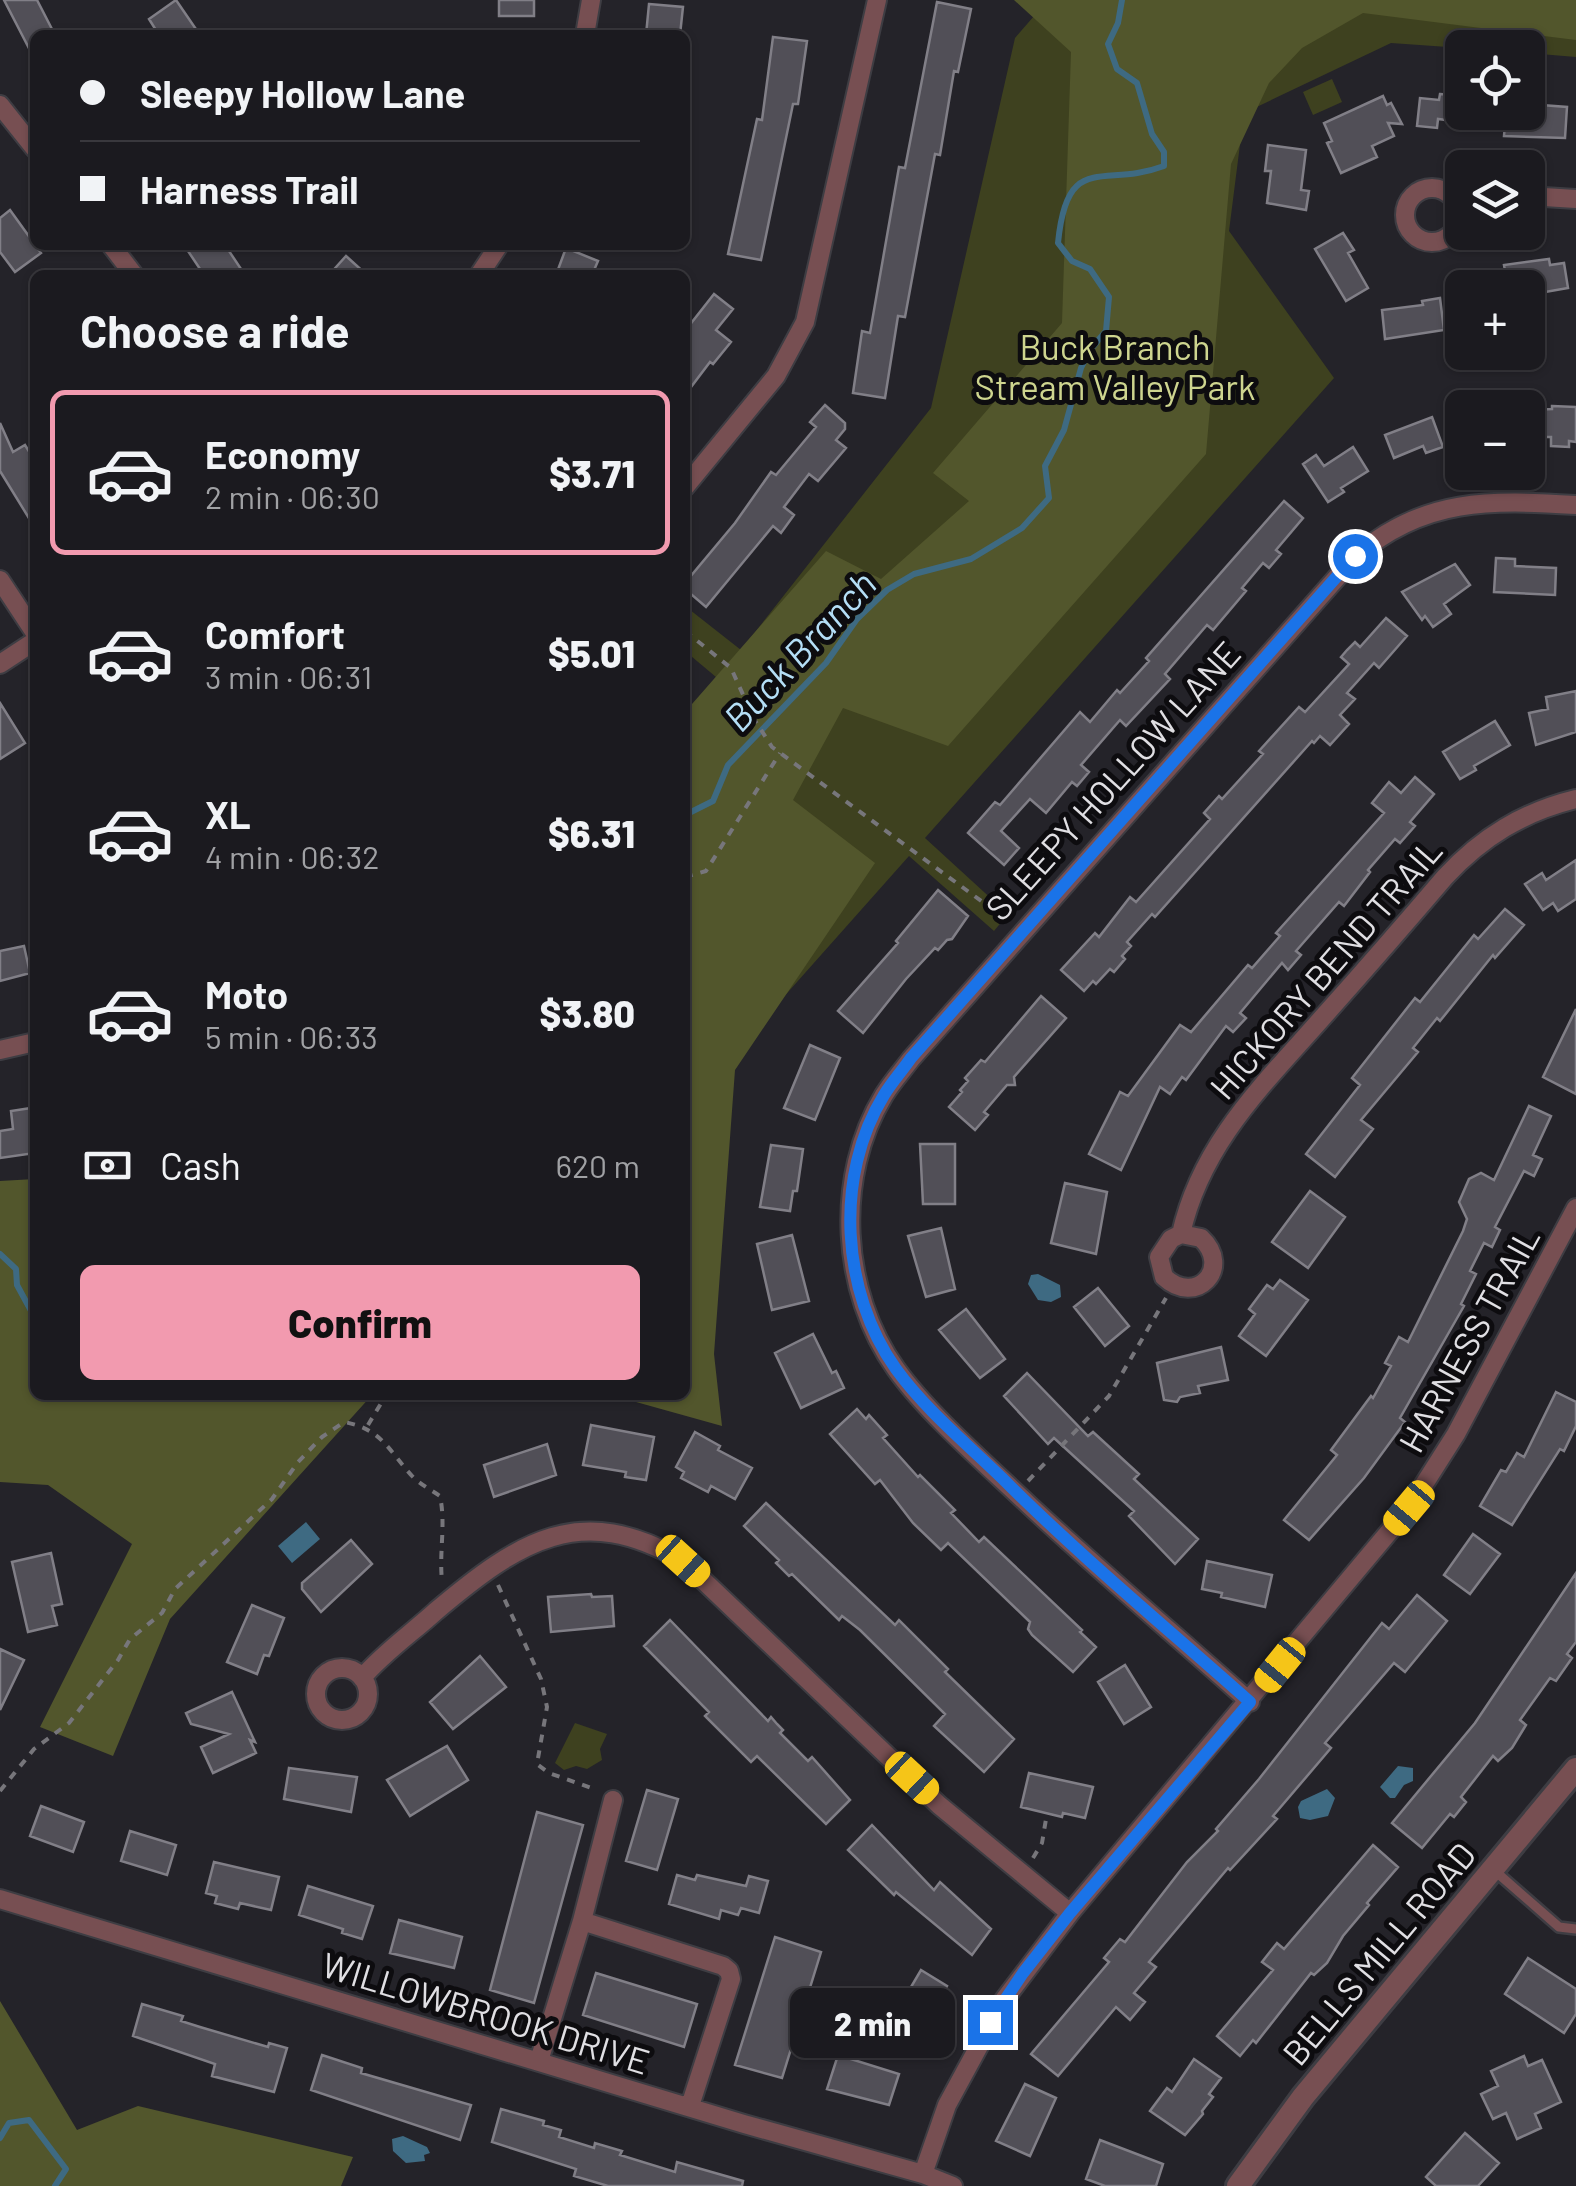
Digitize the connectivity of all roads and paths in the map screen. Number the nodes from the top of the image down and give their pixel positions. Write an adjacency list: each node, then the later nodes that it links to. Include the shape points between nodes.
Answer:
1 (591, 0): 3 (street)
2 (877, 0): 10 (street, via 805,322 776,376)
3 (586, 30)
4 (0, 105): 5 (street)
5 (30, 143)
6 (1545, 197): 7 (street)
7 (1576, 200)
8 (115, 250): 9 (street)
9 (130, 270)
10 (690, 482)
11 (1576, 505): 20 (street, SLEEPY HOLLOW LANE, via 1444,508 1368,545)
12 (0, 580): 13 (street)
13 (30, 625)
14 (690, 635): 17 (path, via 731,668 754,719)
15 (30, 645): 16 (street)
16 (0, 664)
17 (780, 753): 19 (path, via 706,872); 20 (path)
18 (1576, 799): 24 (street, HICKORY BEND TRAIL, via 1498,830 1445,877 1230,1126 1196,1180)
19 (690, 876)
20 (1021, 932): 28 (street, SLEEPY HOLLOW LANE, via 883,1096 867,1131 850,1206 856,1280 896,1370)
21 (30, 1043): 22 (street)
22 (0, 1050)
23 (1576, 1208): 32 (street, HARNESS TRAIL, via 1409,1508)
24 (1181, 1234): 25 (street, HICKORY BEND TRAIL, via 1159,1256); 25 (street, via 1209,1246 1214,1266 1206,1282)
25 (1172, 1285): 28 (path, via 1108,1396)
26 (383, 1400): 27 (path)
27 (367, 1426): 30 (path, via 414,1479 440,1496 442,1582); 34 (path, via 344,1422 322,1438 272,1500 175,1589 162,1614 130,1639 69,1723 34,1749)
28 (1016, 1493): 32 (street, SLEEPY HOLLOW LANE)
29 (490, 1568): 30 (street); 35 (path, via 547,1707 538,1764); 37 (street, via 539,1540 576,1533 624,1535 666,1551)
30 (452, 1598): 31 (street)
31 (362, 1678)
32 (1250, 1702): 40 (street, HARNESS TRAIL)
33 (1576, 1769): 38 (street, BELLS MILL ROAD)
34 (0, 1790)
35 (613, 1800): 41 (street)
36 (1046, 1819): 37 (path, via 1037,1853)
37 (1018, 1871): 40 (street)
38 (1494, 1871): 42 (lane, via 1559,1927); 47 (street, BELLS MILL ROAD, via 1304,2096)
39 (0, 1899): 43 (street, WILLOWBROOK DRIVE)
40 (1070, 1913): 45 (street, HARNESS TRAIL, via 990,2022)
41 (582, 1921): 43 (street); 44 (street, via 729,1972)
42 (1576, 1929)
43 (539, 2061): 44 (street, WILLOWBROOK DRIVE)
44 (690, 2106): 45 (street, WILLOWBROOK DRIVE)
45 (923, 2174): 46 (street, WILLOWBROOK DRIVE)
46 (954, 2186)
47 (1238, 2186)

